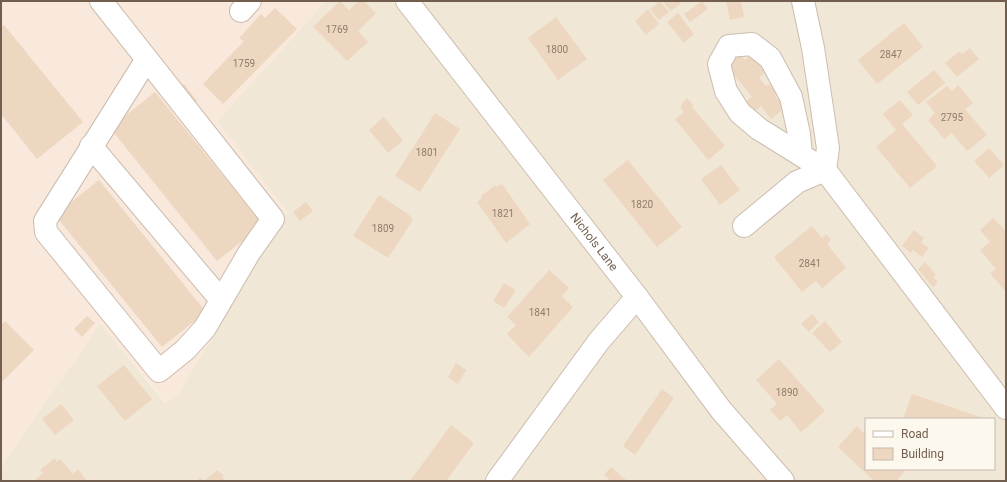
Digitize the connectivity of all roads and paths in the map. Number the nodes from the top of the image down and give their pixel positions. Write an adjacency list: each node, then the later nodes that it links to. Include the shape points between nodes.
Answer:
1 (101, 1): 4 (street)
2 (407, 1): 9 (street, Nichols Lane)
3 (803, 1): 7 (street, via 828,148)
4 (147, 59): 5 (street); 10 (street, via 273,219)
5 (91, 146): 10 (street); 10 (street, via 45,221 46,232 159,371 190,345 205,328)
6 (801, 155): 6 (street, via 759,129 740,113 726,91 719,64 729,46 752,44 770,58 791,97); 7 (street)
7 (825, 170): 8 (street, via 797,182); 11 (street)
8 (744, 226)
9 (637, 296): 12 (street, via 599,341); 13 (street, Nichols Lane, via 721,410)
10 (221, 300)
11 (1006, 408)
12 (497, 481)
13 (783, 481)

